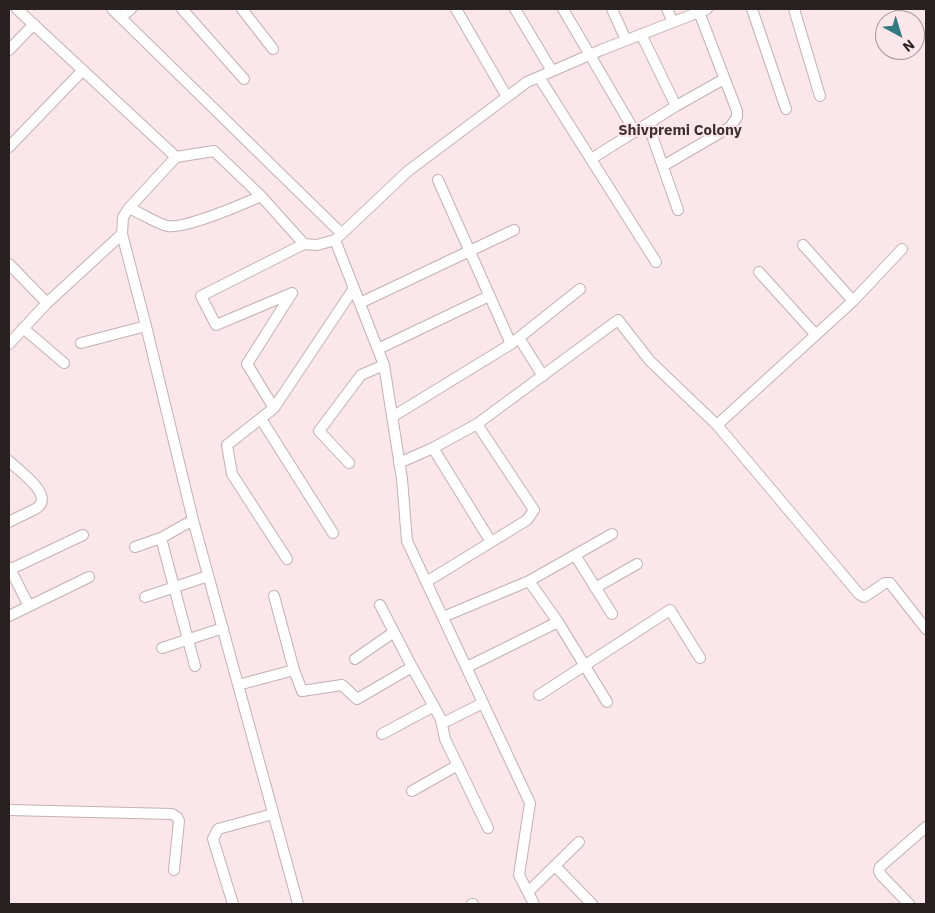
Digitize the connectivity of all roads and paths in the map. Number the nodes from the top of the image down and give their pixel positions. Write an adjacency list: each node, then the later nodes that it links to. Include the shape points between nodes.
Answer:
1 (18, 9): 16 (street)
2 (112, 9): 14 (street)
3 (130, 9): 14 (street)
4 (182, 9): 25 (street)
5 (242, 9): 19 (street)
6 (456, 9): 27 (street)
7 (514, 9): 23 (street)
8 (563, 9): 21 (street)
9 (612, 9): 18 (street)
10 (667, 9): 15 (street)
11 (752, 9): 30 (street)
12 (794, 9): 28 (street)
13 (703, 10): 15 (street); 26 (street)
14 (121, 17): 43 (street)
15 (673, 22): 17 (street)
16 (34, 24): 20 (street); 22 (street)
17 (641, 34): 18 (street); 29 (street)
18 (626, 40): 21 (street)
19 (273, 49)
20 (9, 50)
21 (590, 55): 23 (street); 32 (street)
22 (83, 70): 33 (street); 34 (street)
23 (552, 71): 24 (street)
24 (539, 77): 27 (street); 35 (street)
25 (244, 79)
26 (724, 79): 29 (street); 36 (street, via 737,111 735,122)
27 (507, 96): 43 (street, via 408,171)
28 (820, 96)
29 (676, 106): 31 (street)
30 (786, 109)
31 (648, 124): 32 (street); 36 (street)
32 (635, 132): 35 (street)
33 (9, 147)
34 (176, 157): 38 (street, via 214,151); 39 (street)
35 (591, 159): 48 (street)
36 (663, 166): 40 (street)
37 (438, 180): 47 (street)
38 (261, 196): 39 (street, via 179,225 168,226); 44 (street)
39 (130, 208): 42 (street, via 123,217)
40 (678, 210)
41 (514, 230): 47 (street)
42 (122, 234): 55 (street); 57 (street)
43 (338, 236): 44 (street, via 318,245); 51 (street)
44 (304, 244): 67 (street, via 201,296 216,326 292,293 247,364)
45 (803, 245): 54 (street)
46 (902, 249): 54 (street)
47 (470, 251): 53 (street); 56 (street)
48 (656, 262)
49 (9, 264): 55 (street)
50 (759, 272): 59 (street)
51 (354, 288): 56 (street); 67 (street)
52 (580, 289): 60 (street)
53 (489, 296): 60 (street); 63 (street)
54 (853, 301): 59 (street)
55 (47, 303): 58 (street)
56 (360, 303): 63 (street)
57 (146, 326): 61 (street); 76 (street)
58 (23, 328): 62 (street); 64 (street)
59 (816, 335): 71 (street)
60 (515, 341): 66 (street); 68 (street)
61 (81, 342)
62 (9, 344)
63 (378, 349): 65 (street)
64 (64, 363)
65 (384, 365): 68 (street); 73 (street, via 361,376 319,431)
66 (543, 376): 70 (street); 71 (street, via 618,320 650,361)
67 (274, 408): 69 (street)
68 (392, 417): 74 (street)
69 (261, 419): 78 (street); 85 (street, via 227,445 232,474)
70 (477, 424): 72 (street); 82 (street, via 534,510 527,520)
71 (717, 425): 103 (street, via 859,594 864,597 890,583)
72 (433, 448): 74 (street); 82 (street)
73 (349, 463)
74 (399, 463): 91 (street, via 407,541)
75 (11, 467): 77 (street, via 39,488 43,498 38,507)
76 (193, 520): 81 (street); 88 (street)
77 (9, 522)
78 (333, 533)
79 (612, 534): 84 (street)
80 (83, 535): 87 (street)
81 (161, 538): 83 (street); 92 (street)
82 (491, 542): 91 (street)
83 (136, 547)
84 (574, 555): 90 (street); 93 (street)
85 (287, 559)
86 (637, 564): 93 (street)
87 (9, 569): 97 (street)
88 (208, 576): 92 (street); 102 (street)
89 (89, 577): 97 (street)
90 (529, 581): 100 (street); 101 (street)
91 (426, 582): 100 (street)
92 (174, 587): 95 (street); 105 (street)
93 (596, 588): 98 (street)
94 (274, 596): 113 (street)
95 (145, 597)
96 (380, 605): 104 (street)
97 (29, 606): 99 (street)
98 (612, 614)
99 (9, 616)
100 (443, 617): 112 (street)
101 (558, 622): 110 (street); 112 (street)
102 (223, 628): 105 (street); 114 (street)
103 (926, 629)
104 (394, 632): 108 (street); 111 (street)
105 (189, 640): 106 (street); 109 (street)
106 (162, 648)
107 (700, 658): 110 (street, via 670,610)
108 (355, 659)
109 (195, 666)
110 (584, 666): 115 (street); 116 (street)
111 (412, 667): 113 (street, via 357,699 342,684 302,691); 118 (street)
112 (467, 667): 117 (street)
113 (294, 670): 114 (street)
114 (238, 685): 124 (street)
115 (539, 695)
116 (607, 702)
117 (484, 703): 119 (street, via 443,723); 130 (street, via 530,803 519,875)
118 (434, 706): 119 (street); 120 (street)
119 (441, 720): 121 (street, via 445,738)
120 (382, 734)
121 (458, 765): 122 (street); 126 (street)
122 (412, 791)
123 (9, 810): 129 (street, via 172,814 179,821)
124 (273, 814): 131 (street, via 218,829 214,839); 132 (street)
125 (926, 827): 135 (street, via 879,871)
126 (488, 828)
127 (579, 842): 128 (street)
128 (555, 866): 130 (street); 134 (street)
129 (174, 870)
130 (528, 892): 133 (street)
131 (233, 904)
132 (298, 904)
133 (534, 904)
134 (592, 904)
135 (909, 904)

